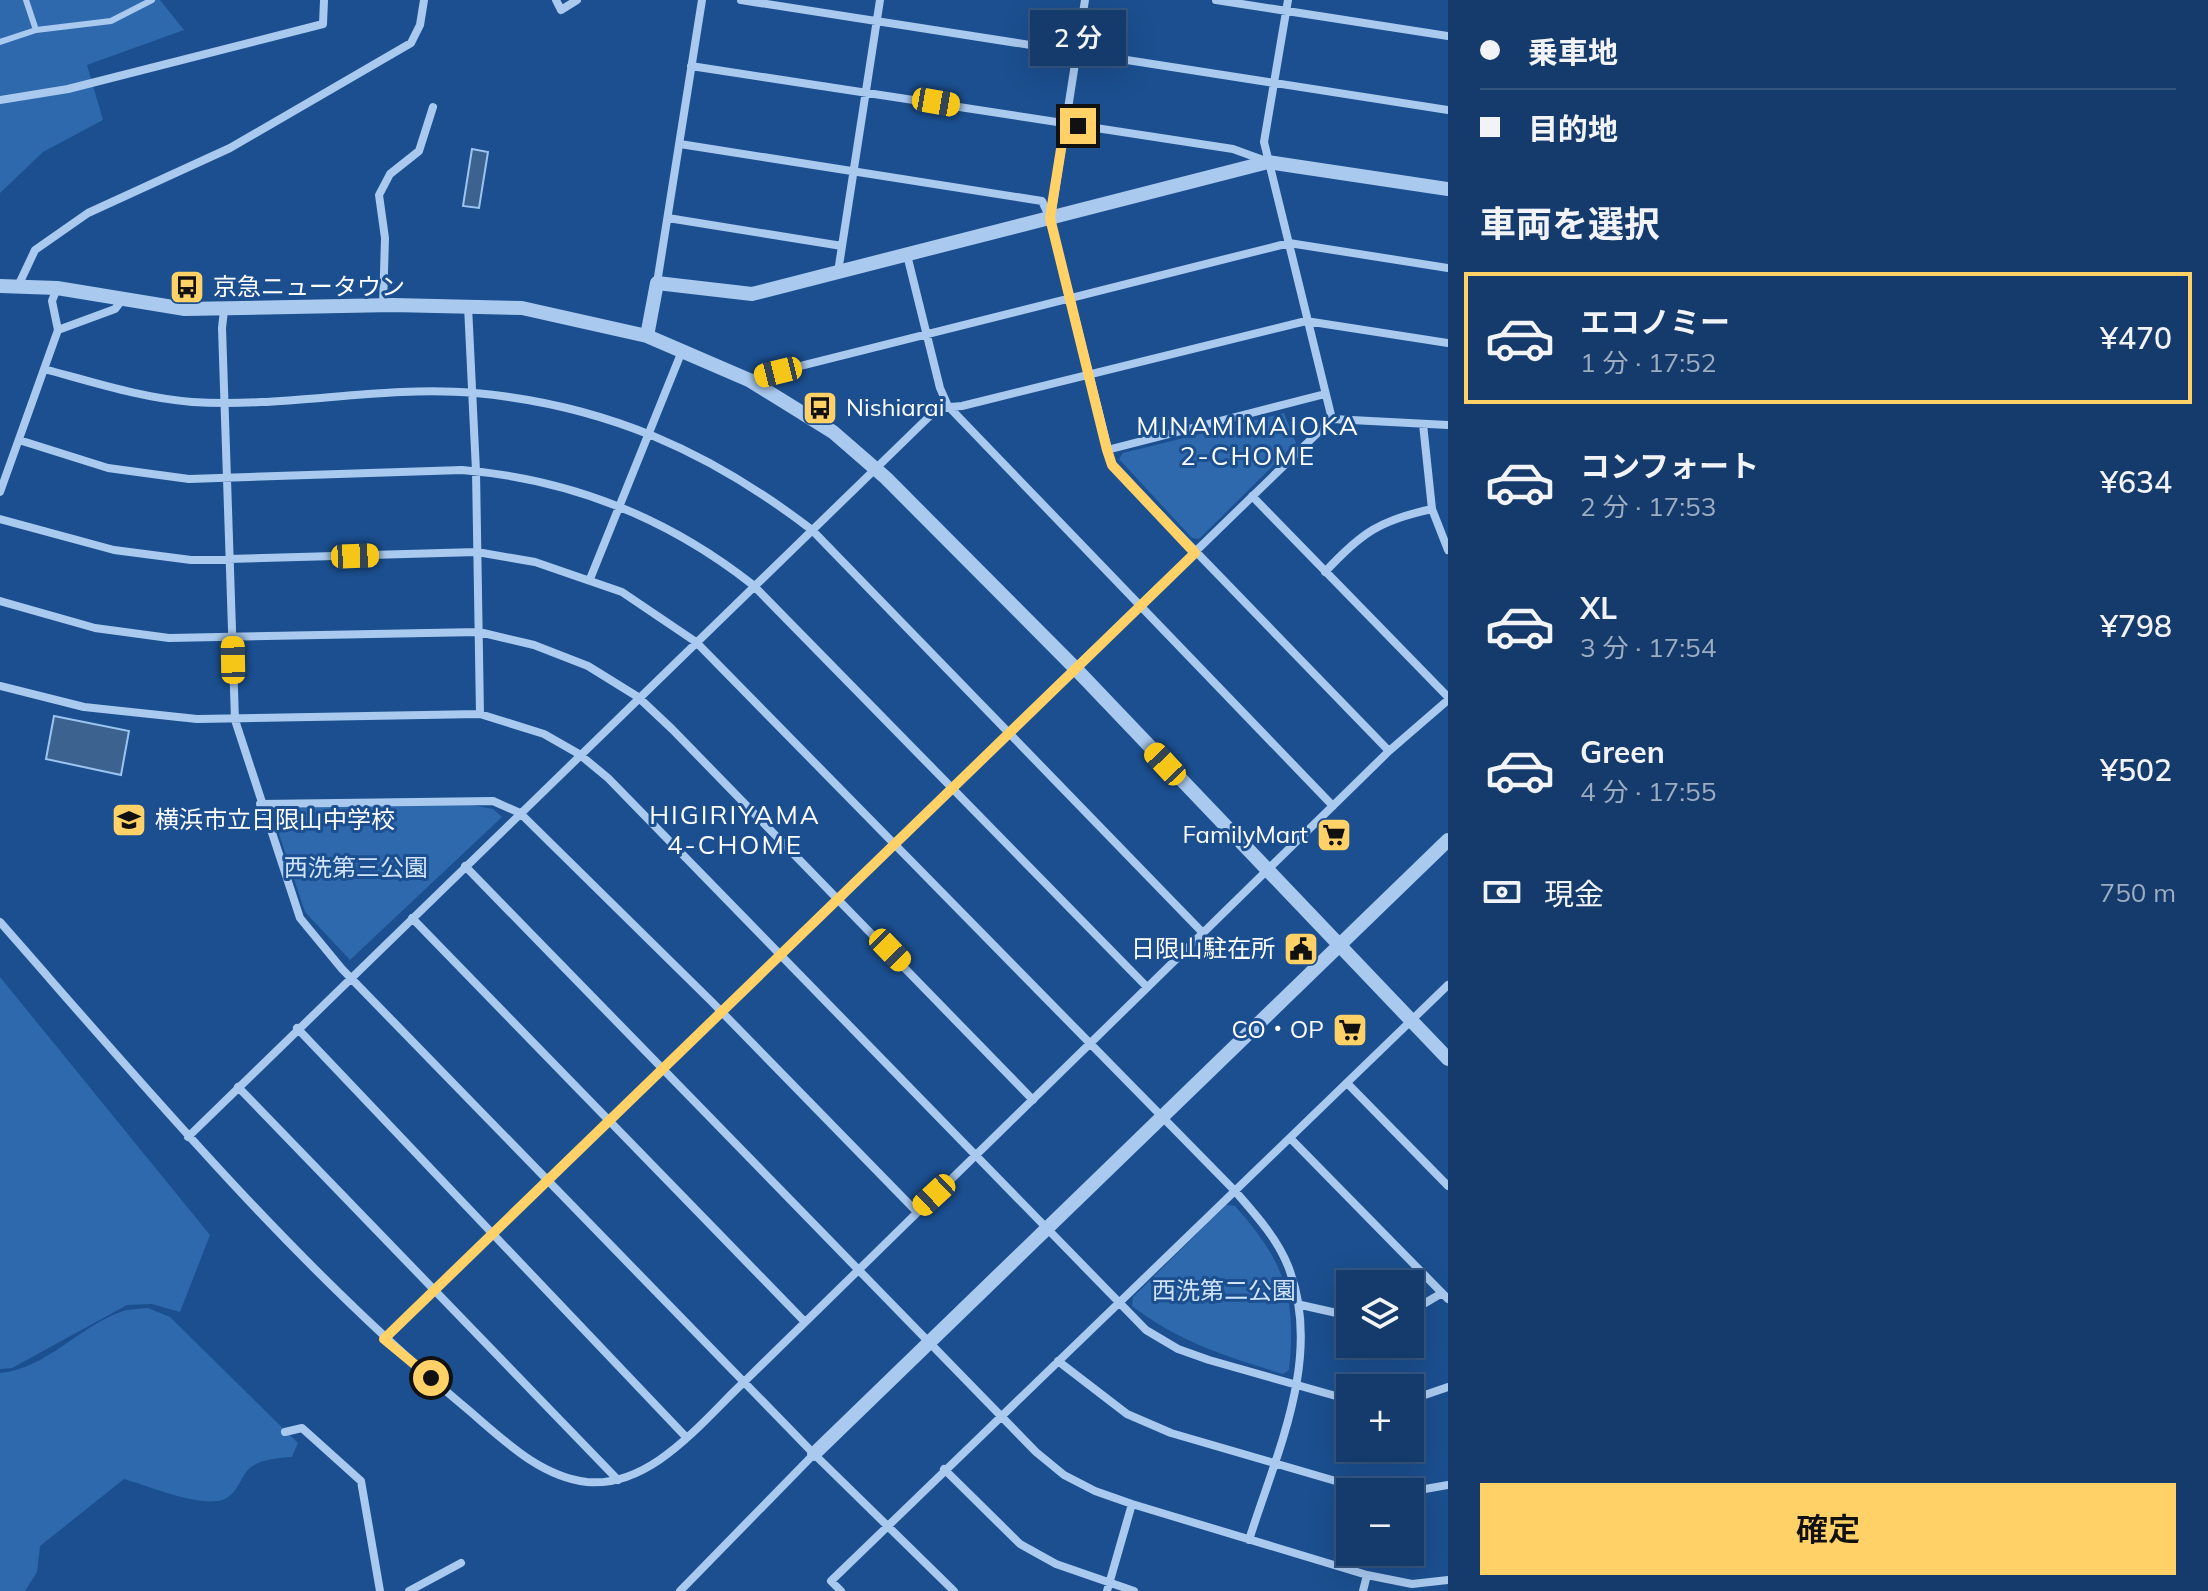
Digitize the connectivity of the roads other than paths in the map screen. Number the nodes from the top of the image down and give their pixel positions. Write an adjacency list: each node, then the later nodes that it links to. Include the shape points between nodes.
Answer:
1 (26, 0): 15 (lane)
2 (152, 0): 15 (lane, via 111,21)
3 (324, 0): 22 (street, via 323,24 68,89)
4 (424, 0): 38 (street, via 411,43 230,148 88,213 35,250)
5 (556, 0): 6 (street, via 561,10)
6 (577, 0)
7 (702, 0): 19 (street)
8 (741, 0): 14 (street)
9 (880, 0): 14 (street)
10 (1085, 0): 18 (street)
11 (1216, 0): 13 (street)
12 (1288, 0): 13 (street)
13 (1286, 11): 16 (street); 20 (street)
14 (876, 21): 18 (street); 21 (street)
15 (36, 30): 17 (lane)
16 (1448, 36)
17 (0, 42)
18 (1077, 52): 20 (street); 25 (street)
19 (691, 66): 21 (street); 26 (street)
20 (1275, 83): 24 (street); 27 (street, via 1264,142)
21 (865, 90): 25 (street); 28 (street)
22 (0, 100)
23 (433, 107): 43 (street, via 419,151 390,174 379,195 385,238)
24 (1448, 110)
25 (1065, 124): 27 (street, via 1233,149); 31 (street)
26 (680, 144): 28 (street); 30 (street)
27 (1268, 162): 29 (street); 31 (street); 32 (street)
28 (852, 172): 31 (street, via 1042,201); 33 (street)
29 (1448, 189)
30 (668, 218): 33 (street); 37 (street)
31 (1050, 218): 34 (street); 41 (street)
32 (1289, 243): 35 (street); 41 (street); 46 (street)
33 (842, 246): 36 (street)
34 (907, 255): 36 (street); 48 (street)
35 (1448, 268)
36 (838, 272): 37 (street, via 740,295)
37 (657, 283): 49 (street)
38 (19, 284): 39 (street); 40 (street)
39 (0, 286)
40 (57, 288): 42 (street); 47 (street, via 52,301)
41 (1071, 298): 48 (street); 53 (street)
42 (122, 300): 45 (street); 47 (street, via 115,309)
43 (383, 306): 44 (street); 45 (street)
44 (468, 306): 49 (street, via 522,308); 55 (street)
45 (224, 310): 57 (street)
46 (1306, 321): 50 (street); 53 (street); 56 (street)
47 (58, 330): 52 (street)
48 (927, 334): 54 (street); 58 (street)
49 (647, 336): 51 (street)
50 (1448, 343)
51 (682, 350): 54 (street); 62 (street)
52 (44, 369): 57 (street, via 131,393); 63 (street)
53 (1089, 373): 58 (street); 64 (street)
54 (749, 380): 65 (street, via 833,432)
55 (473, 393): 57 (street); 62 (street, via 537,401); 66 (street)
56 (1325, 394): 59 (street); 64 (street)
57 (224, 402): 67 (street)
58 (948, 406): 65 (street, via 938,408); 82 (street)
59 (1332, 419): 60 (street); 69 (street)
60 (1423, 424): 61 (street); 71 (street)
61 (1448, 425)
62 (649, 433): 70 (street); 73 (street, via 765,494)
63 (19, 440): 67 (street, via 108,468); 68 (street)
64 (1107, 450): 76 (street, via 1112,465)
65 (874, 468): 73 (street); 86 (street)
66 (476, 471): 67 (street); 70 (street, via 575,490); 75 (street)
67 (228, 479): 77 (street)
68 (0, 492)
69 (1252, 496): 76 (street); 78 (street)
70 (620, 505): 79 (street); 80 (street, via 716,556)
71 (1432, 509): 74 (street); 78 (street, via 1379,524)
72 (0, 519): 77 (street, via 114,550)
73 (812, 530): 80 (street); 92 (street)
74 (1448, 550)
75 (477, 552): 77 (street); 79 (street); 83 (street)
76 (1195, 553): 82 (street); 93 (street)
77 (232, 561): 84 (street)
78 (1325, 572): 89 (street)
79 (590, 579): 85 (street, via 622,592)
80 (753, 585): 85 (street); 95 (street)
81 (0, 601): 84 (street, via 95,628 169,638)
82 (1138, 606): 86 (street); 97 (street)
83 (479, 632): 84 (street); 88 (street, via 588,666); 90 (street)
84 (233, 638): 91 (street)
85 (696, 642): 88 (street); 100 (street)
86 (1075, 668): 92 (street); 102 (street)
87 (0, 686): 91 (street, via 144,716)
88 (638, 697): 94 (street); 103 (street)
89 (1448, 699): 93 (street)
90 (480, 714): 91 (street); 94 (street, via 544,734)
91 (235, 720): 96 (street)
92 (1008, 733): 95 (street); 106 (street)
93 (1389, 751): 97 (street)
94 (579, 754): 98 (street); 108 (street)
95 (952, 788): 100 (street); 111 (street)
96 (260, 804): 98 (street, via 482,800); 109 (street, via 300,918)
97 (1333, 806): 102 (street)
98 (520, 813): 101 (street); 112 (street)
99 (1448, 840): 107 (street)
100 (894, 844): 103 (street); 115 (street)
101 (465, 866): 104 (street); 117 (street)
102 (1267, 872): 106 (street); 107 (street)
103 (839, 897): 108 (street); 120 (street)
104 (412, 918): 109 (street); 122 (street)
105 (0, 922): 123 (street)
106 (1203, 933): 111 (street)
107 (1337, 947): 113 (street); 121 (street)
108 (779, 955): 112 (street); 125 (street)
109 (350, 977): 114 (street); 126 (street)
110 (1448, 985): 113 (street)
111 (1147, 987): 115 (street)
112 (721, 1011): 117 (street); 129 (street)
113 (1411, 1021): 116 (street); 118 (street)
114 (297, 1028): 119 (street); 131 (street)
115 (1089, 1044): 120 (street); 121 (street)
116 (1448, 1059)
117 (663, 1067): 122 (street); 132 (street)
118 (1347, 1083): 124 (street); 127 (street)
119 (238, 1087): 123 (street); 133 (street)
120 (1033, 1100): 125 (street)
121 (1161, 1118): 128 (street); 130 (street)
122 (606, 1121): 126 (street); 139 (street)
123 (188, 1137): 140 (street)
124 (1290, 1138): 128 (street); 134 (street)
125 (975, 1156): 129 (street); 130 (street)
126 (548, 1178): 131 (street); 143 (street)
127 (1448, 1186)
128 (1235, 1191): 135 (street); 136 (street, via 1267,1228 1288,1264)
129 (916, 1211): 132 (street)
130 (1047, 1228): 135 (street); 141 (street)
131 (490, 1234): 133 (street); 150 (street)
132 (859, 1267): 139 (street); 141 (street)
133 (435, 1290): 140 (street); 154 (street)
134 (1445, 1296): 137 (street)
135 (1116, 1303): 142 (street); 144 (street, via 1178,1349)
136 (1301, 1305): 138 (street); 144 (street)
137 (1424, 1306)
138 (1336, 1313)
139 (804, 1321): 143 (street)
140 (384, 1339): 154 (street, via 526,1458 557,1476)
141 (928, 1342): 148 (street); 151 (street)
142 (1058, 1361): 148 (street); 152 (street, via 1127,1414)
143 (745, 1381): 150 (street); 151 (street)
144 (1296, 1384): 147 (street); 152 (street)
145 (1448, 1387): 146 (street)
146 (1424, 1395)
147 (1336, 1396)
148 (1002, 1413): 153 (street); 156 (street, via 1064,1475)
149 (285, 1432): 163 (street, via 302,1428 361,1481)
150 (686, 1437): 154 (street, via 655,1464)
151 (814, 1454): 157 (street); 165 (street)
152 (1273, 1464): 155 (street, via 1370,1491); 158 (street)
153 (944, 1469): 157 (street); 162 (street, via 1020,1544)
154 (618, 1480)
155 (1448, 1485)
156 (1132, 1504): 158 (street); 162 (street)
157 (887, 1526): 166 (street, via 831,1581); 167 (street)
158 (1249, 1540): 160 (street)
159 (461, 1563): 164 (street)
160 (1367, 1575): 161 (street, via 1412,1584); 169 (street)
161 (1448, 1580)
162 (1108, 1588): 168 (street)
163 (380, 1591)
164 (409, 1591)
165 (680, 1591)
166 (841, 1591)
167 (954, 1591)
168 (1134, 1591)
169 (1363, 1591)

